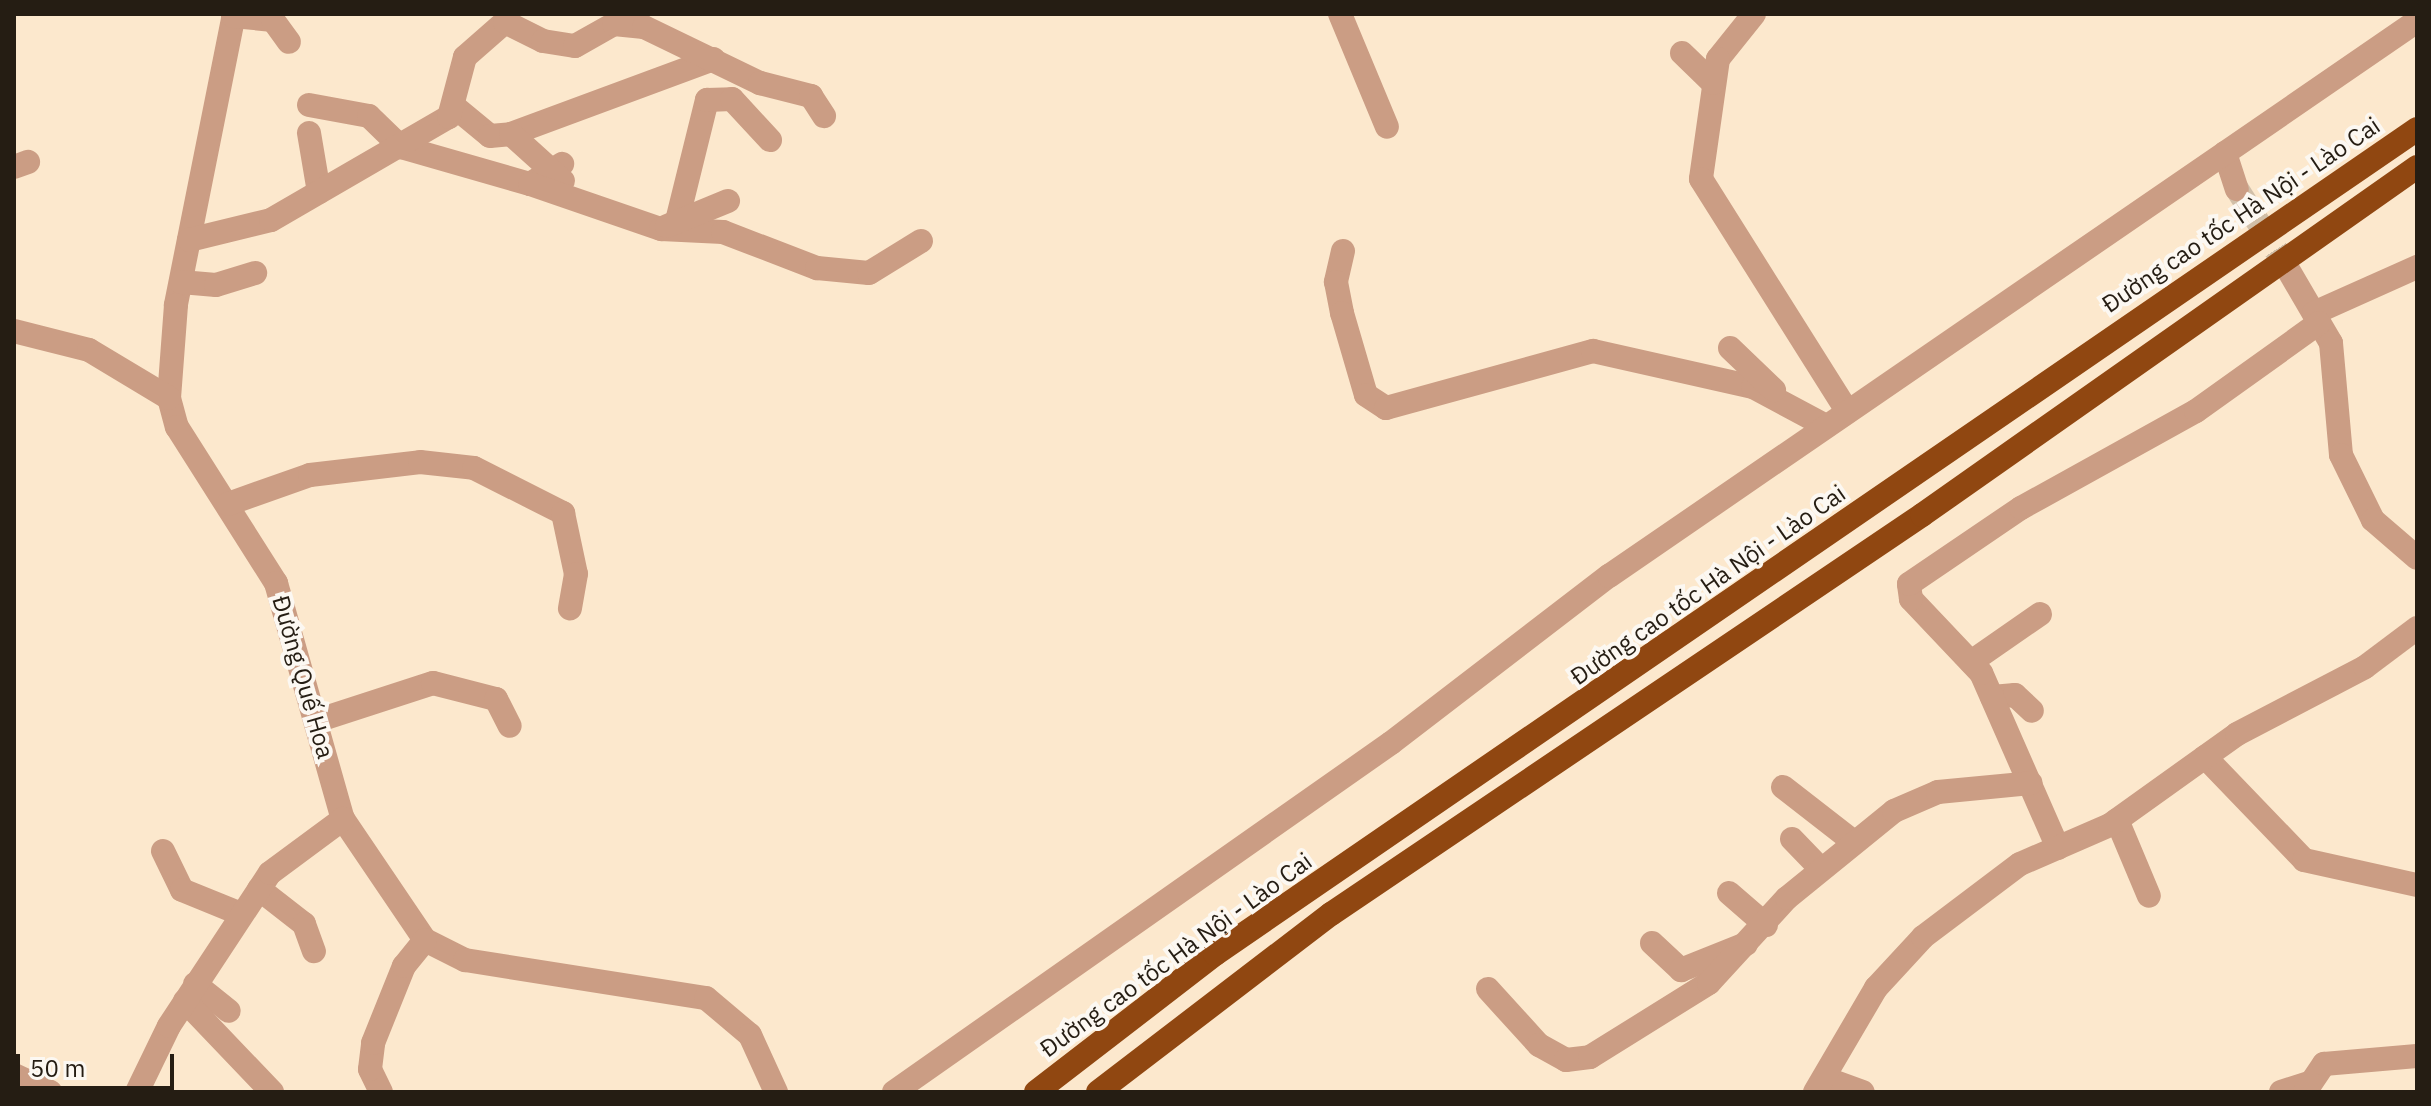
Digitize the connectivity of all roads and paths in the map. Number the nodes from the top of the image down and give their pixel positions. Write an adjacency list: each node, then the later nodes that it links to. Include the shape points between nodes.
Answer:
1 (1340, 14): 12 (street)
2 (1754, 14): 8 (street, via 1725,47)
3 (234, 15): 5 (street, via 273,20); 27 (street, Đường Quế Hoa)
4 (2417, 21): 18 (street)
5 (289, 42)
6 (1682, 53): 8 (street)
7 (714, 59): 9 (street, via 760,83); 11 (street, via 644,27 614,24 575,46 543,41 505,22 465,57); 15 (street)
8 (1713, 83): 39 (street, via 1701,179)
9 (818, 97)
10 (309, 105): 17 (street, via 369,116)
11 (456, 108): 15 (street, via 490,136); 17 (street)
12 (1387, 127)
13 (2417, 129): 85 (highway, Đường cao tốc Hà Nội - Lào Cai, via 1215,954)
14 (309, 133): 23 (street)
15 (511, 134): 19 (street)
16 (770, 140): 26 (street, via 732,99 707,100)
17 (401, 147): 21 (street); 23 (street)
18 (2225, 153): 22 (street); 39 (street)
19 (557, 167): 21 (street); 25 (street)
20 (2417, 167): 86 (highway, via 1922,515 1331,914)
21 (530, 184): 25 (street)
22 (2237, 189)
23 (319, 192): 27 (street, via 234,235)
24 (728, 201): 26 (street)
25 (593, 210): 26 (street)
26 (669, 225): 28 (street, via 723,232 817,268 869,273)
27 (189, 240): 33 (street, Đường Quế Hoa)
28 (921, 241)
29 (1343, 251): 37 (street, via 1336,282 1342,313 1366,395 1386,408 1593,351)
30 (2286, 266): 34 (street)
31 (2417, 267): 34 (street)
32 (255, 273): 33 (street, via 216,285)
33 (181, 282): 38 (street, Đường Quế Hoa)
34 (2316, 318): 42 (street, via 2336,359 2341,455 2373,520); 46 (street, via 2196,411 1916,572 1911,599)
35 (14, 331): 38 (street, via 89,350)
36 (1730, 348): 37 (street)
37 (1783, 397): 40 (street)
38 (169, 398): 41 (street, Đường Quế Hoa, via 177,427)
39 (1848, 412): 40 (street)
40 (1826, 426): 84 (street)
41 (228, 504): 43 (street, via 310,475 420,462 474,468 563,513 576,574); 49 (street, Đường Quế Hoa, via 276,583)
42 (2417, 558)
43 (570, 608)
44 (2040, 614): 46 (street)
45 (2417, 628): 51 (street, via 2365,667)
46 (1971, 662): 47 (street)
47 (1992, 697): 48 (street, via 2015,695); 53 (street)
48 (2032, 711)
49 (316, 721): 50 (street, via 433,683 496,699); 56 (street, Đường Quế Hoa)
50 (510, 726)
51 (2205, 757): 57 (street); 63 (street, via 2304,860)
52 (1956, 776): 55 (street)
53 (2031, 783): 55 (street); 60 (street)
54 (1783, 787): 59 (street)
55 (1988, 787): 59 (street, via 1938,792 1894,811)
56 (343, 819): 64 (street, via 279,862); 69 (street, Đường Quế Hoa)
57 (2117, 820): 60 (street); 66 (street)
58 (1792, 839): 62 (street)
59 (1854, 842): 62 (street)
60 (2058, 848): 77 (street, via 2020,864 1896,962)
61 (163, 851): 67 (street, via 182,890)
62 (1821, 869): 68 (street)
63 (2417, 885)
64 (259, 889): 67 (street); 71 (street, via 304,924)
65 (1729, 893): 68 (street)
66 (2149, 896)
67 (241, 914): 73 (street)
68 (1759, 935): 70 (street, via 1681,970); 72 (street, via 1709,983 1590,1057 1566,1060 1539,1045)
69 (425, 940): 82 (street, via 404,966 373,1043 370,1069); 83 (street, Đường Quế Hoa, via 465,960 706,998 750,1035)
70 (1652, 943)
71 (314, 951)
72 (1488, 989)
73 (190, 993): 74 (street); 80 (street); 81 (street)
74 (229, 1011)
75 (2417, 1056): 78 (street, via 2324,1064)
76 (14, 1075): 79 (street)
77 (1821, 1086): 87 (street)
78 (2306, 1087): 88 (street)
79 (50, 1092)
80 (137, 1092)
81 (272, 1092)
82 (381, 1092)
83 (776, 1092)
84 (894, 1092)
85 (1036, 1092)
86 (1098, 1092)
87 (1863, 1092)
88 (2281, 1092)

